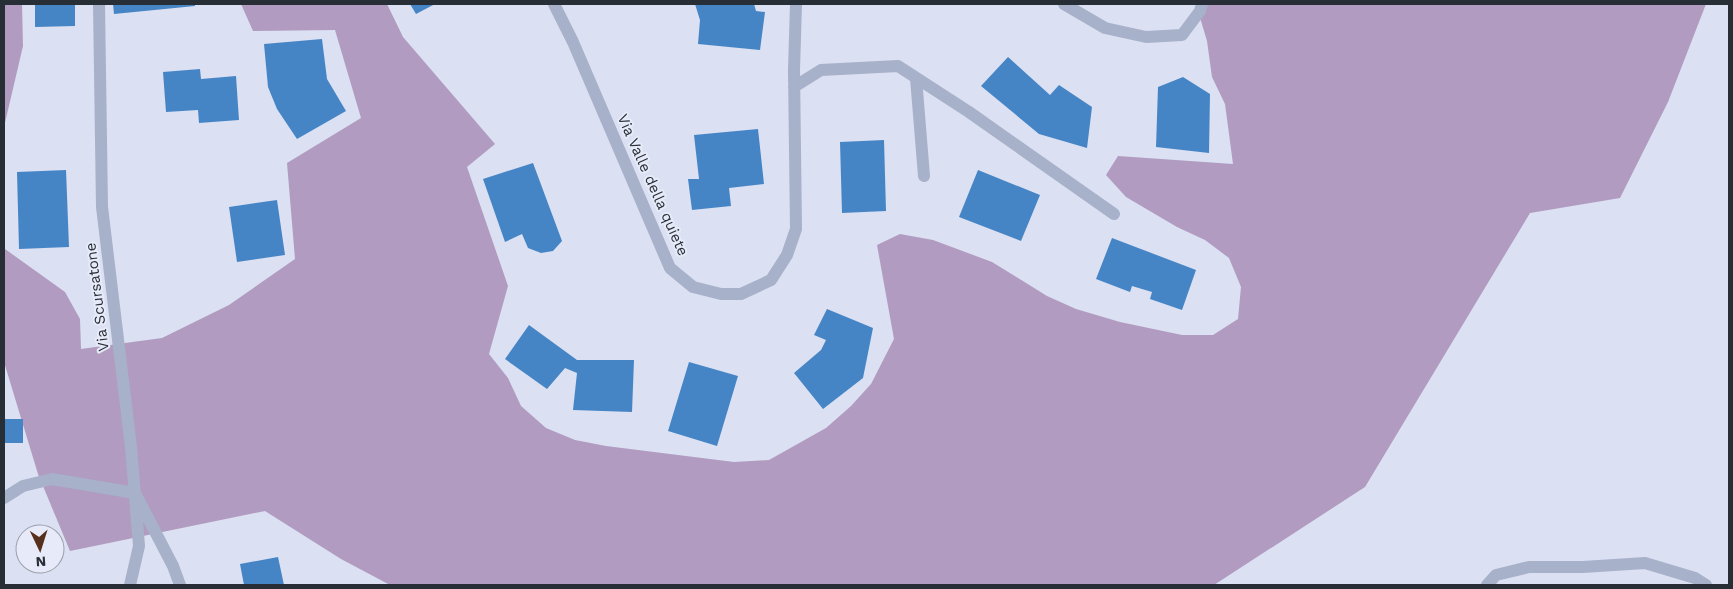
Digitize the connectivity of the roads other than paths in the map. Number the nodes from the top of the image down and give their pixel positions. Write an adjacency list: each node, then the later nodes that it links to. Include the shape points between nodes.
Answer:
1 (99, 4): 10 (street, Via Scursatone, via 102,207)
2 (554, 4): 7 (street, Via Valle della quiete, via 670,268 693,287 720,294 741,294 770,280 787,256 796,229)
3 (796, 4): 7 (street, Via Valle della quiete)
4 (1064, 4): 5 (street, via 1104,28 1146,37 1182,35)
5 (1202, 4)
6 (916, 78): 7 (street, via 898,66 821,70); 8 (street); 9 (street)
7 (794, 87)
8 (924, 176)
9 (1114, 214)
10 (135, 493): 11 (street, via 52,479 23,486); 12 (street, Via Scursatone, via 139,546); 13 (street)
11 (4, 498)
12 (130, 585)
13 (180, 585)
14 (1487, 585): 15 (street, via 1496,576 1529,567 1645,563 1695,578)
15 (1706, 585)

